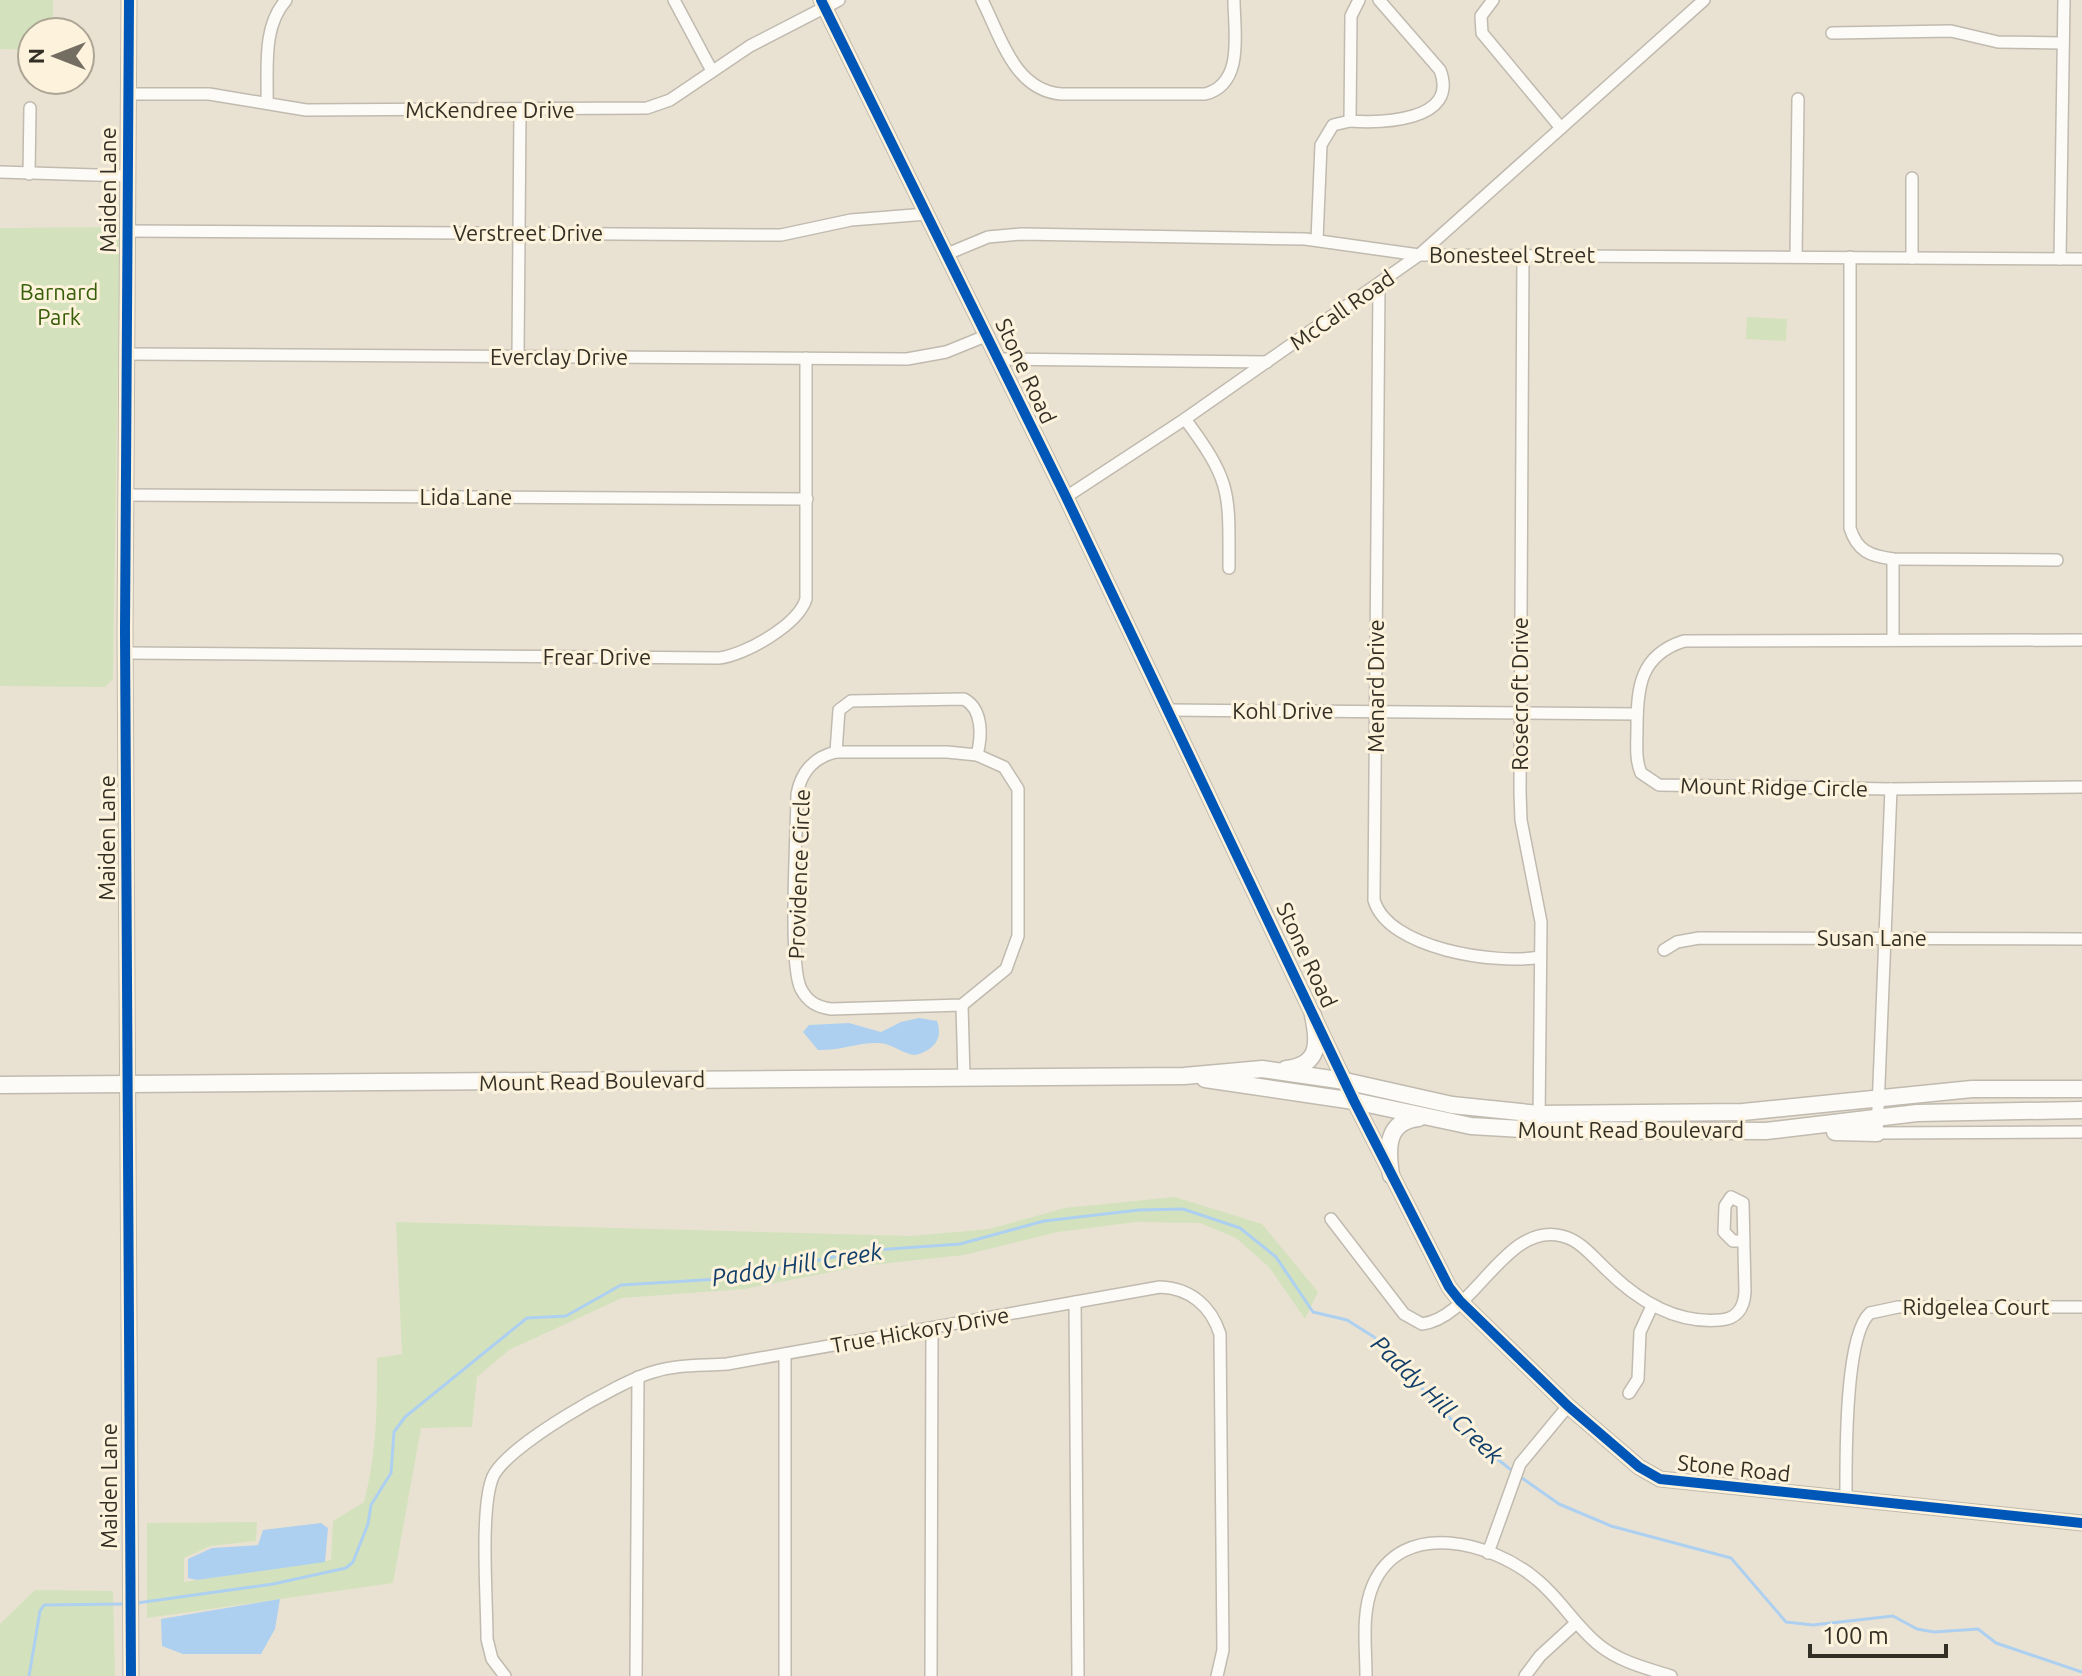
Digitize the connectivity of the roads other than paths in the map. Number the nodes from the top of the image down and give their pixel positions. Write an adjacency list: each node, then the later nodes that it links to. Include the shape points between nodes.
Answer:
1 (129, 0): 16 (street, Maiden Lane)
2 (286, 0): 18 (street, via 269,34)
3 (674, 0): 15 (street)
4 (839, 0): 12 (street, McKendree Drive)
5 (982, 0): 6 (street, via 1019,73 1042,91 1205,94 1219,89 1230,76)
6 (1234, 0)
7 (1359, 0): 21 (street, via 1351,16)
8 (1379, 0): 21 (street, via 1440,70 1443,86 1429,107 1407,119)
9 (1493, 0): 22 (street, via 1481,16 1482,33)
10 (1704, 0): 22 (street, McCall Road)
11 (2064, 0): 14 (street)
12 (823, 4): 15 (street, McKendree Drive); 27 (street, Stone Road)
13 (1832, 33): 14 (street, via 1951,31 1998,42)
14 (2063, 43): 37 (street)
15 (712, 71): 20 (street, McKendree Drive, via 670,100 647,108)
16 (129, 94): 18 (street, McKendree Drive, via 209,94); 25 (street, Maiden Lane)
17 (1798, 99): 34 (street)
18 (267, 102): 20 (street, McKendree Drive, via 306,110)
19 (30, 108): 24 (street)
20 (520, 111): 29 (street)
21 (1350, 121): 30 (street, via 1333,125 1321,145)
22 (1561, 128): 32 (street, McCall Road)
23 (0, 172): 24 (street)
24 (29, 174): 25 (street)
25 (128, 176): 28 (street, Maiden Lane)
26 (1912, 178): 36 (street)
27 (927, 214): 29 (street, Verstreet Drive, via 851,220 781,235); 31 (street, Stone Road)
28 (127, 231): 29 (street, Verstreet Drive); 41 (street, Maiden Lane)
29 (519, 233): 42 (street)
30 (1317, 240): 31 (street, Bonesteel Street, via 1003,235); 32 (street, Bonesteel Street)
31 (947, 254): 40 (street, Stone Road)
32 (1419, 255): 33 (street, Bonesteel Street); 39 (street, McCall Road)
33 (1523, 255): 34 (street, Bonesteel Street); 58 (street, Rosecroft Drive)
34 (1796, 257): 35 (street, Bonesteel Street)
35 (1850, 257): 36 (street, Bonesteel Street); 50 (street, via 1850,528 1863,551)
36 (1912, 258): 37 (street, Bonesteel Street)
37 (2060, 259): 38 (street, Bonesteel Street)
38 (2082, 259)
39 (1379, 284): 45 (street, McCall Road); 57 (street, Menard Drive)
40 (988, 335): 43 (street, Everclay Drive, via 925,357); 44 (street, Stone Road)
41 (127, 354): 42 (street, Everclay Drive); 47 (street, Maiden Lane)
42 (518, 356): 43 (street, Everclay Drive)
43 (806, 358): 49 (street, Frear Drive)
44 (999, 359): 45 (street); 48 (street, Stone Road)
45 (1268, 362): 46 (street, McCall Road)
46 (1185, 419): 48 (street, McCall Road); 52 (street, via 1228,489)
47 (126, 495): 49 (street, Lida Lane); 55 (street, Maiden Lane)
48 (1066, 497): 56 (street, Stone Road)
49 (807, 499): 55 (street, Frear Drive, via 803,607 787,626 728,657)
50 (1893, 559): 51 (street); 53 (street)
51 (2057, 560)
52 (1229, 568)
53 (1893, 640): 54 (street, Mount Ridge Circle); 59 (street, Mount Ridge Circle, via 1684,641 1658,652 1644,670)
54 (2082, 640)
55 (126, 653): 75 (street, Maiden Lane)
56 (1169, 710): 57 (street, Kohl Drive); 69 (street, Stone Road)
57 (1376, 711): 58 (street, Kohl Drive); 67 (street, Menard Drive, via 1374,900 1383,920 1402,933 1482,959)
58 (1520, 713): 59 (street, Kohl Drive); 67 (street, Rosecroft Drive, via 1521,820 1539,906)
59 (1637, 714): 63 (street, Mount Ridge Circle, via 1638,765 1645,778 1659,785)
60 (836, 752): 61 (street); 61 (street, via 839,710 851,701 964,699 976,709); 68 (street, Providence Circle, via 815,761 797,794 795,959 800,987 817,1007 831,1009)
61 (977, 755): 68 (street, via 1004,767 1018,789 1018,936 1006,969)
62 (2082, 787): 63 (street, Mount Ridge Circle)
63 (1891, 789): 64 (street)
64 (1886, 939): 65 (street, Susan Lane); 66 (street, Susan Lane, via 1699,938); 77 (street)
65 (2082, 939)
66 (1664, 950)
67 (1540, 957): 81 (street, Rosecroft Drive)
68 (962, 1005): 72 (street)
69 (1313, 1015): 70 (main road, via 1314,1056 1306,1065); 73 (street, Stone Road)
70 (1274, 1071): 71 (main road, Mount Read Boulevard); 73 (main road, Mount Read Boulevard)
71 (1184, 1076): 72 (main road, Mount Read Boulevard); 78 (main road, Mount Read Boulevard)
72 (964, 1077): 75 (main road, Mount Read Boulevard)
73 (1345, 1081): 78 (street, Stone Road); 81 (main road, Mount Read Boulevard)
74 (0, 1085): 75 (main road, Mount Read Boulevard)
75 (128, 1085): 100 (street, Maiden Lane)
76 (2082, 1089): 77 (main road, Mount Read Boulevard, via 1972,1089)
77 (1879, 1098): 81 (main road, Mount Read Boulevard, via 1743,1112); 82 (street)
78 (1354, 1101): 80 (main road, Mount Read Boulevard); 84 (street, Stone Road)
79 (2082, 1110): 82 (main road, Mount Read Boulevard, via 2011,1109)
80 (1429, 1117): 81 (main road, Mount Read Boulevard, via 1471,1126); 84 (main road, via 1405,1120 1394,1129 1388,1150)
81 (1539, 1122): 82 (main road, Mount Read Boulevard, via 1766,1131)
82 (1878, 1126): 83 (street, Mount Read Boulevard)
83 (2082, 1132)
84 (1391, 1175): 87 (street, Stone Road)
85 (1331, 1219): 87 (street, via 1413,1322 1431,1323)
86 (1744, 1241): 89 (street, via 1744,1301 1737,1314 1703,1320)
87 (1460, 1301): 89 (street, via 1517,1247 1551,1234 1574,1241); 95 (street, Stone Road)
88 (1075, 1302): 91 (street, True Hickory Drive); 105 (street); 106 (street, True Hickory Drive, via 1170,1288 1201,1302 1217,1326 1222,1347 1223,1650)
89 (1652, 1306): 94 (street, via 1640,1332 1638,1379)
90 (2082, 1307): 96 (street, Ridgelea Court, via 1898,1307 1870,1313 1858,1332 1846,1419)
91 (932, 1328): 92 (street, True Hickory Drive); 104 (street)
92 (785, 1354): 93 (street, True Hickory Drive, via 669,1368); 103 (street)
93 (638, 1377): 101 (street, True Hickory Drive, via 511,1452 492,1476 487,1639 492,1659); 102 (street)
94 (1629, 1393)
95 (1568, 1406): 96 (street, Stone Road, via 1660,1479); 98 (street, via 1520,1464)
96 (1846, 1499): 97 (street, Stone Road)
97 (2082, 1523)
98 (1488, 1553): 99 (street, via 1534,1577); 107 (street, via 1431,1542 1410,1547 1385,1566 1367,1608)
99 (1576, 1623): 108 (street); 109 (street, via 1615,1657)
100 (131, 1676)
101 (505, 1676)
102 (636, 1676)
103 (785, 1676)
104 (931, 1676)
105 (1078, 1676)
106 (1217, 1676)
107 (1366, 1676)
108 (1525, 1676)
109 (1671, 1676)

